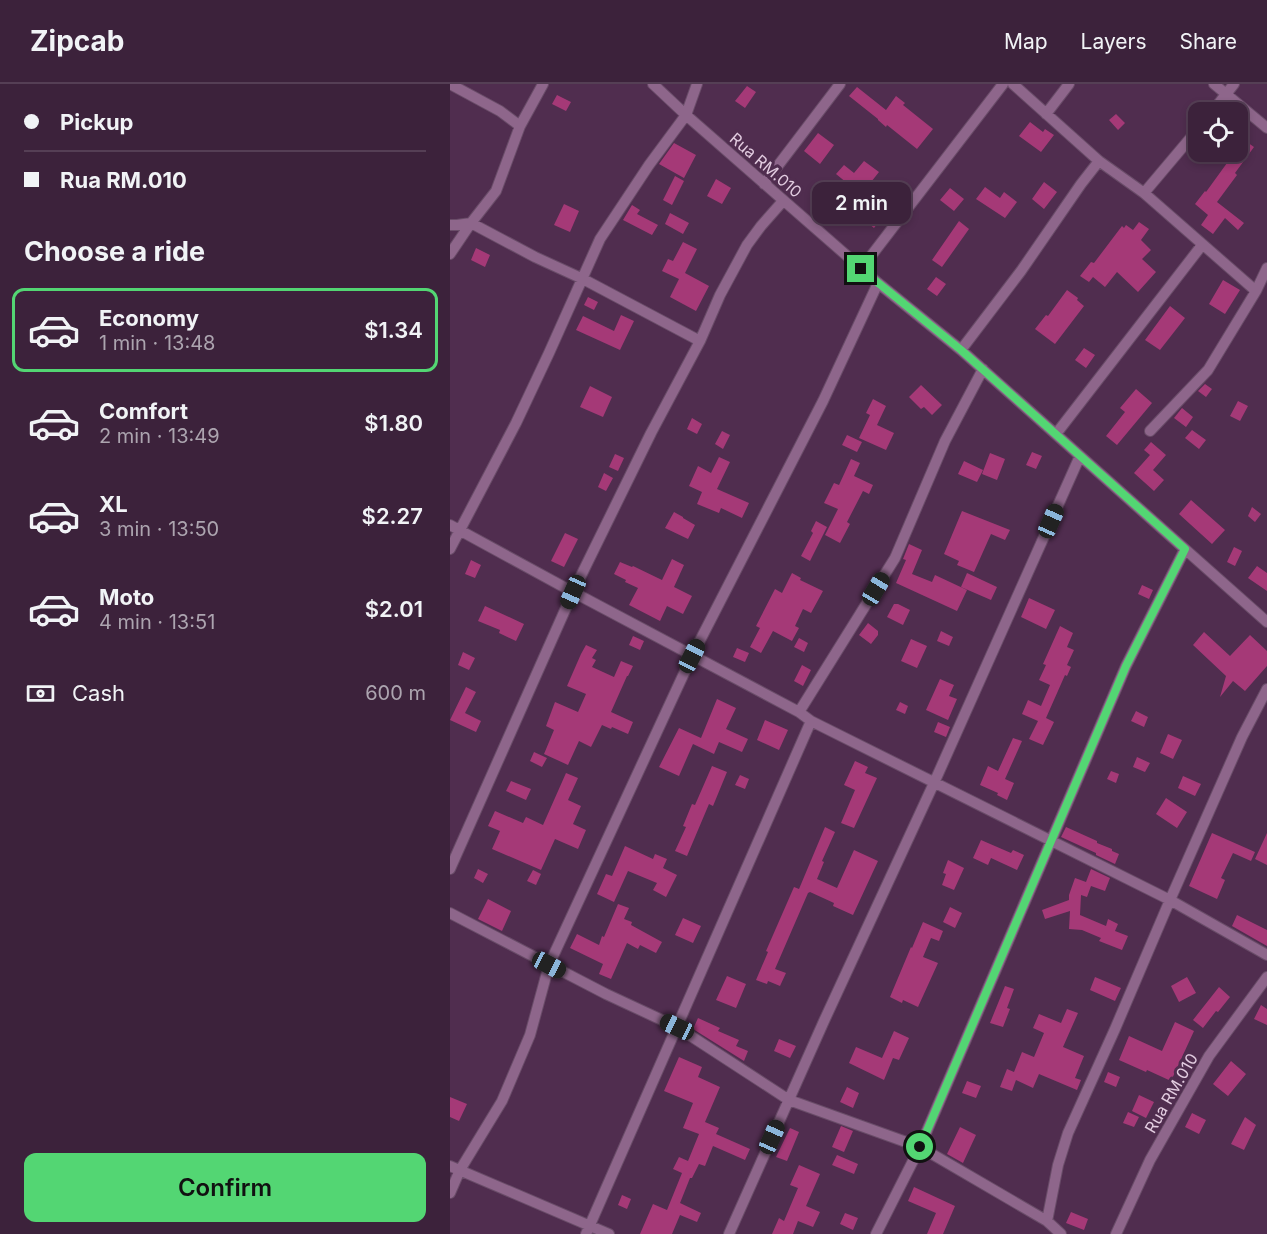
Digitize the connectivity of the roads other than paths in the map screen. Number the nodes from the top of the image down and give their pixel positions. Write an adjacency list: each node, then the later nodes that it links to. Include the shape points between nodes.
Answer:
1 (450, 84): 15 (street)
2 (543, 84): 15 (street)
3 (653, 84): 14 (street, Rua RM.010)
4 (697, 84): 14 (street)
5 (840, 84): 19 (street)
6 (1003, 84): 27 (street)
7 (1013, 84): 13 (street)
8 (1069, 84): 13 (street)
9 (1214, 84): 11 (street)
10 (1234, 84): 11 (street)
11 (1227, 96): 12 (street); 16 (street)
12 (1221, 102)
13 (1046, 114): 18 (street)
14 (686, 115): 19 (street, Rua RM.010); 28 (street, via 600,239)
15 (520, 126): 22 (street, via 496,191)
16 (1267, 128)
17 (1188, 141): 20 (street)
18 (1099, 161): 20 (street); 32 (street)
19 (764, 184): 21 (street, Rua RM.010)
20 (1144, 194): 24 (street)
21 (783, 201): 27 (street, Rua RM.010); 31 (street, via 747,245)
22 (471, 223): 23 (street); 25 (street); 28 (street)
23 (450, 225)
24 (1202, 244): 30 (street); 35 (street)
25 (450, 254)
26 (1267, 268): 30 (street)
27 (861, 269): 29 (street, Rua RM.010)
28 (583, 279): 31 (street); 38 (street, via 516,423)
29 (878, 284): 32 (street, Rua RM.010); 43 (street, via 823,401)
30 (1256, 291): 34 (street, via 1208,370)
31 (700, 341): 41 (street)
32 (961, 350): 33 (street, Rua RM.010)
33 (983, 369): 35 (street, Rua RM.010); 45 (street, via 945,441 895,558)
34 (1150, 431)
35 (1056, 434): 36 (street, Rua RM.010)
36 (1080, 456): 40 (street, Rua RM.010); 47 (street)
37 (450, 525): 38 (street)
38 (460, 530): 39 (street); 41 (street)
39 (450, 549)
40 (1185, 549): 42 (street, Rua RM.010); 48 (street, via 1126,666)
41 (573, 592): 43 (street); 49 (street)
42 (1267, 622)
43 (692, 656): 45 (street); 53 (street)
44 (1267, 689): 50 (street, via 1242,736)
45 (799, 712): 46 (street)
46 (811, 721): 47 (street); 55 (street)
47 (934, 783): 48 (street); 56 (street)
48 (1051, 840): 50 (street); 57 (street)
49 (450, 869)
50 (1170, 900): 52 (street); 60 (street, via 1068,1133)
51 (450, 913): 53 (street)
52 (1267, 955)
53 (549, 965): 55 (street); 58 (street, via 530,1035 502,1101)
54 (1267, 977): 66 (street, Rua RM.010, via 1209,1056 1150,1160)
55 (677, 1027): 56 (street); 61 (street)
56 (789, 1100): 57 (street); 63 (street)
57 (920, 1147): 60 (street); 64 (street)
58 (455, 1168): 59 (street); 61 (street)
59 (450, 1193)
60 (1047, 1221): 65 (street)
61 (588, 1230): 62 (street)
62 (609, 1234)
63 (729, 1234)
64 (876, 1234)
65 (1061, 1234)
66 (1116, 1234)

